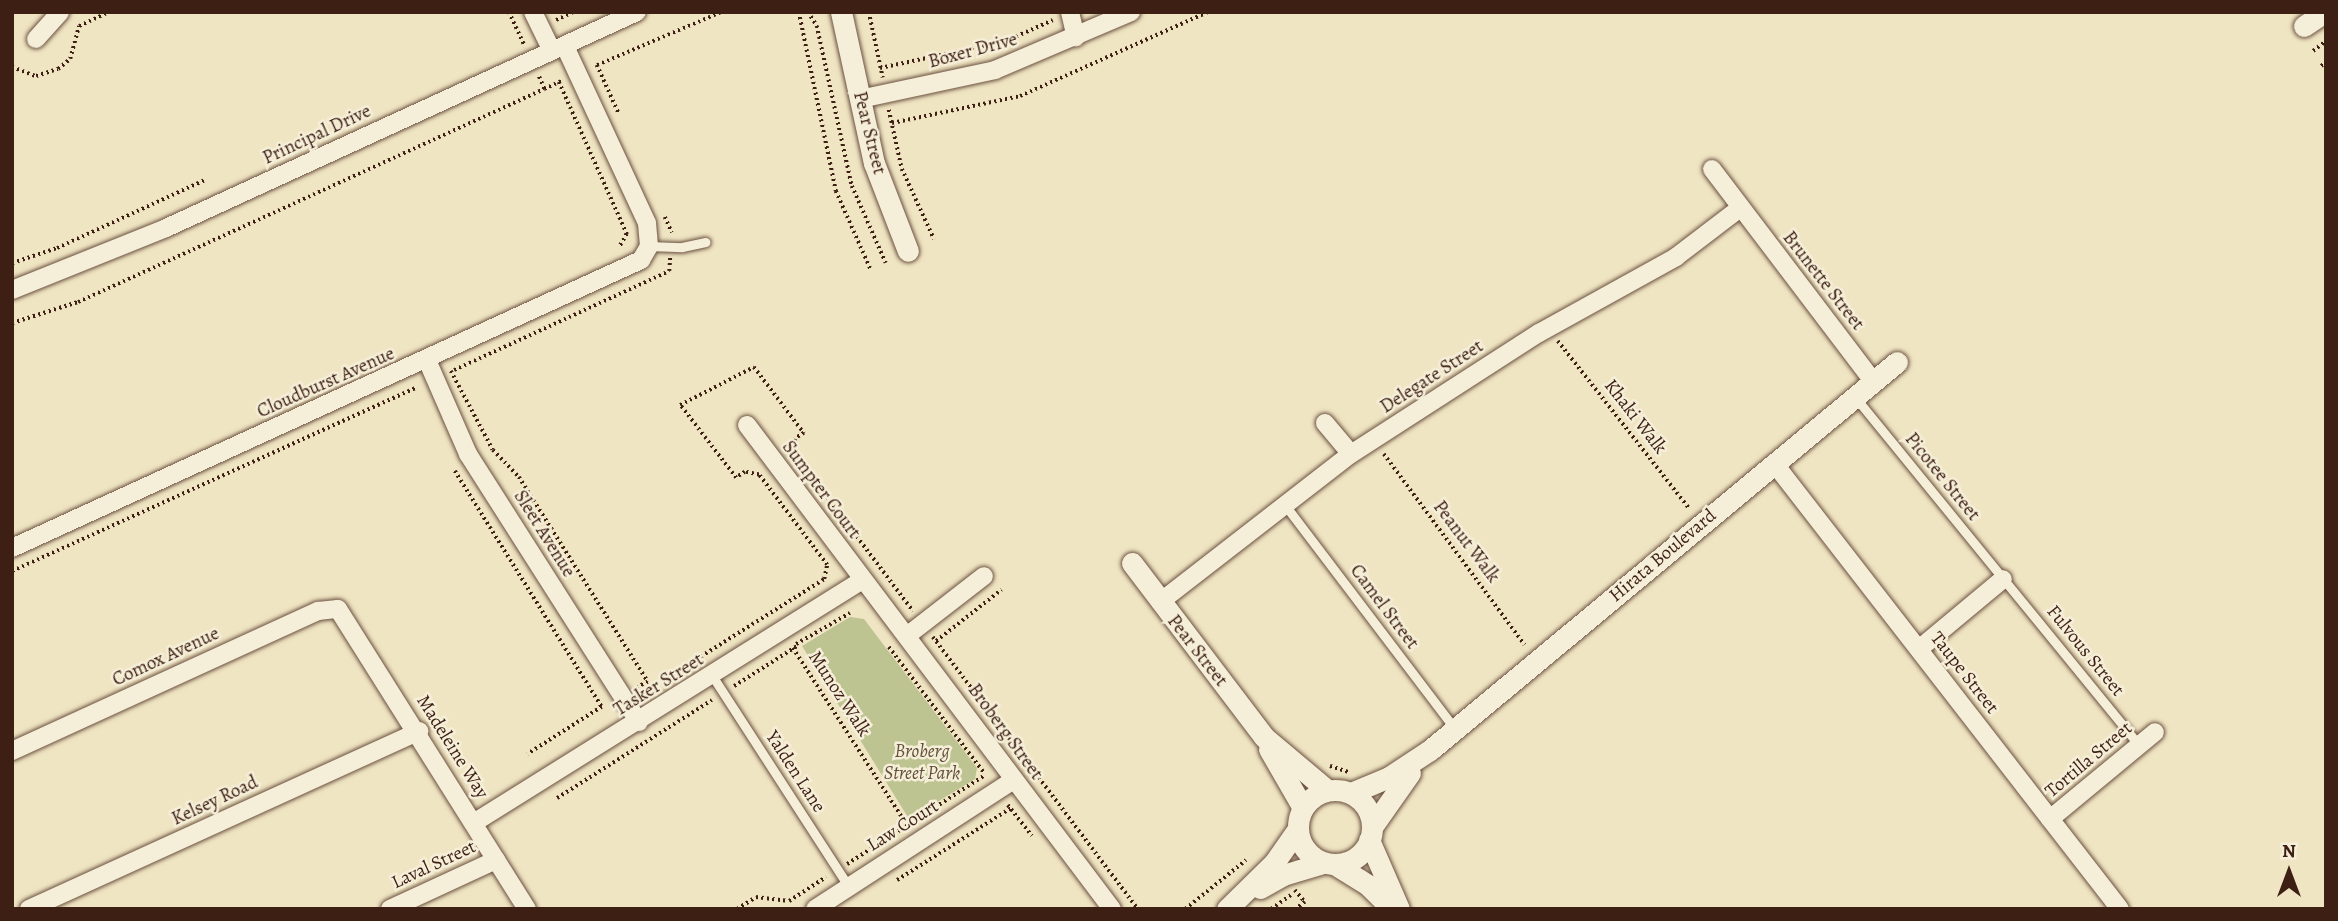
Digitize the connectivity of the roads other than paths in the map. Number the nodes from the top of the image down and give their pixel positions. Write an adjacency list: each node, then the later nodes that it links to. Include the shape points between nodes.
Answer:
1 (60, 12): 10 (street)
2 (533, 12): 11 (street)
3 (637, 12): 11 (street, Principal Drive)
4 (841, 12): 12 (street, Pear Street)
5 (1131, 12): 9 (street, Boxer Drive)
6 (2325, 12): 8 (street)
7 (1065, 14): 9 (street)
8 (2304, 26)
9 (1076, 37): 12 (street, Boxer Drive, via 995,70)
10 (36, 39)
11 (558, 48): 16 (street, via 578,74 647,223); 18 (street, Principal Drive, via 166,229)
12 (860, 99): 17 (street, Pear Street, via 874,163)
13 (1712, 169): 14 (street, Brunette Street)
14 (1740, 208): 21 (street, Brunette Street); 25 (street, Delegate Street, via 1676,257 1547,328)
15 (705, 242): 16 (lane, via 671,248)
16 (649, 246): 19 (street, Cloudburst Avenue, via 631,265)
17 (908, 251)
18 (12, 290)
19 (427, 360): 28 (street, Cloudburst Avenue); 38 (street, Sleet Avenue, via 468,454)
20 (1897, 362): 21 (street, Hirata Boulevard)
21 (1873, 381): 22 (street, Hirata Boulevard)
22 (1854, 396): 26 (street, Hirata Boulevard); 31 (lane, Picotee Street)
23 (1325, 423): 25 (street)
24 (747, 425): 32 (street, Sumpter Court)
25 (1351, 454): 27 (street, Delegate Street)
26 (1774, 463): 36 (street, Taupe Street); 39 (street, Hirata Boulevard)
27 (1285, 505): 33 (street, Delegate Street); 39 (lane, Camel Street)
28 (12, 548)
29 (1132, 563): 33 (street, Pear Street)
30 (984, 576): 35 (street)
31 (2003, 579): 36 (street); 43 (lane, Fulvous Street)
32 (863, 580): 35 (street, Broberg Street); 37 (street, Tasker Street)
33 (1160, 602): 42 (street, Pear Street)
34 (338, 609): 40 (street, Madeleine Way); 45 (street, Comox Avenue, via 318,611)
35 (908, 635): 46 (street, Broberg Street)
36 (1919, 649): 50 (street, Taupe Street)
37 (713, 677): 38 (street, Tasker Street); 56 (lane, Yalden Lane)
38 (639, 722): 51 (street, Tasker Street)
39 (1455, 729): 44 (street, Hirata Boulevard)
40 (419, 731): 51 (street, Madeleine Way); 58 (street, Kelsey Road)
41 (2155, 732): 43 (street, Tortilla Street)
42 (1264, 737): 47 (street, Pear Street); 49 (street, Pear Street)
43 (2139, 745): 50 (street, Tortilla Street)
44 (1430, 750): 48 (street, Hirata Boulevard, via 1388,778); 53 (street, Hirata Boulevard, via 1391,794)
45 (12, 751)
46 (1014, 780): 56 (street, Law Court); 62 (street, Broberg Street)
47 (1327, 790): 48 (street); 49 (street)
48 (1351, 793): 53 (street, via 1368,809)
49 (1303, 808): 52 (street)
50 (2050, 819): 65 (street, Taupe Street)
51 (475, 822): 54 (street, Madeleine Way)
52 (1297, 830): 55 (street, via 1303,848); 57 (street, via 1274,863)
53 (1371, 833): 55 (street, via 1359,856); 64 (street)
54 (496, 860): 59 (street, Laval Street); 60 (street, Madeleine Way)
55 (1329, 864): 57 (street, via 1290,873); 63 (street, via 1369,886)
56 (848, 886): 61 (street, Law Court)
57 (1232, 905)
58 (29, 909)
59 (390, 909)
60 (527, 909)
61 (815, 909)
62 (1112, 909)
63 (1392, 909)
64 (1399, 909)
65 (2120, 909)

